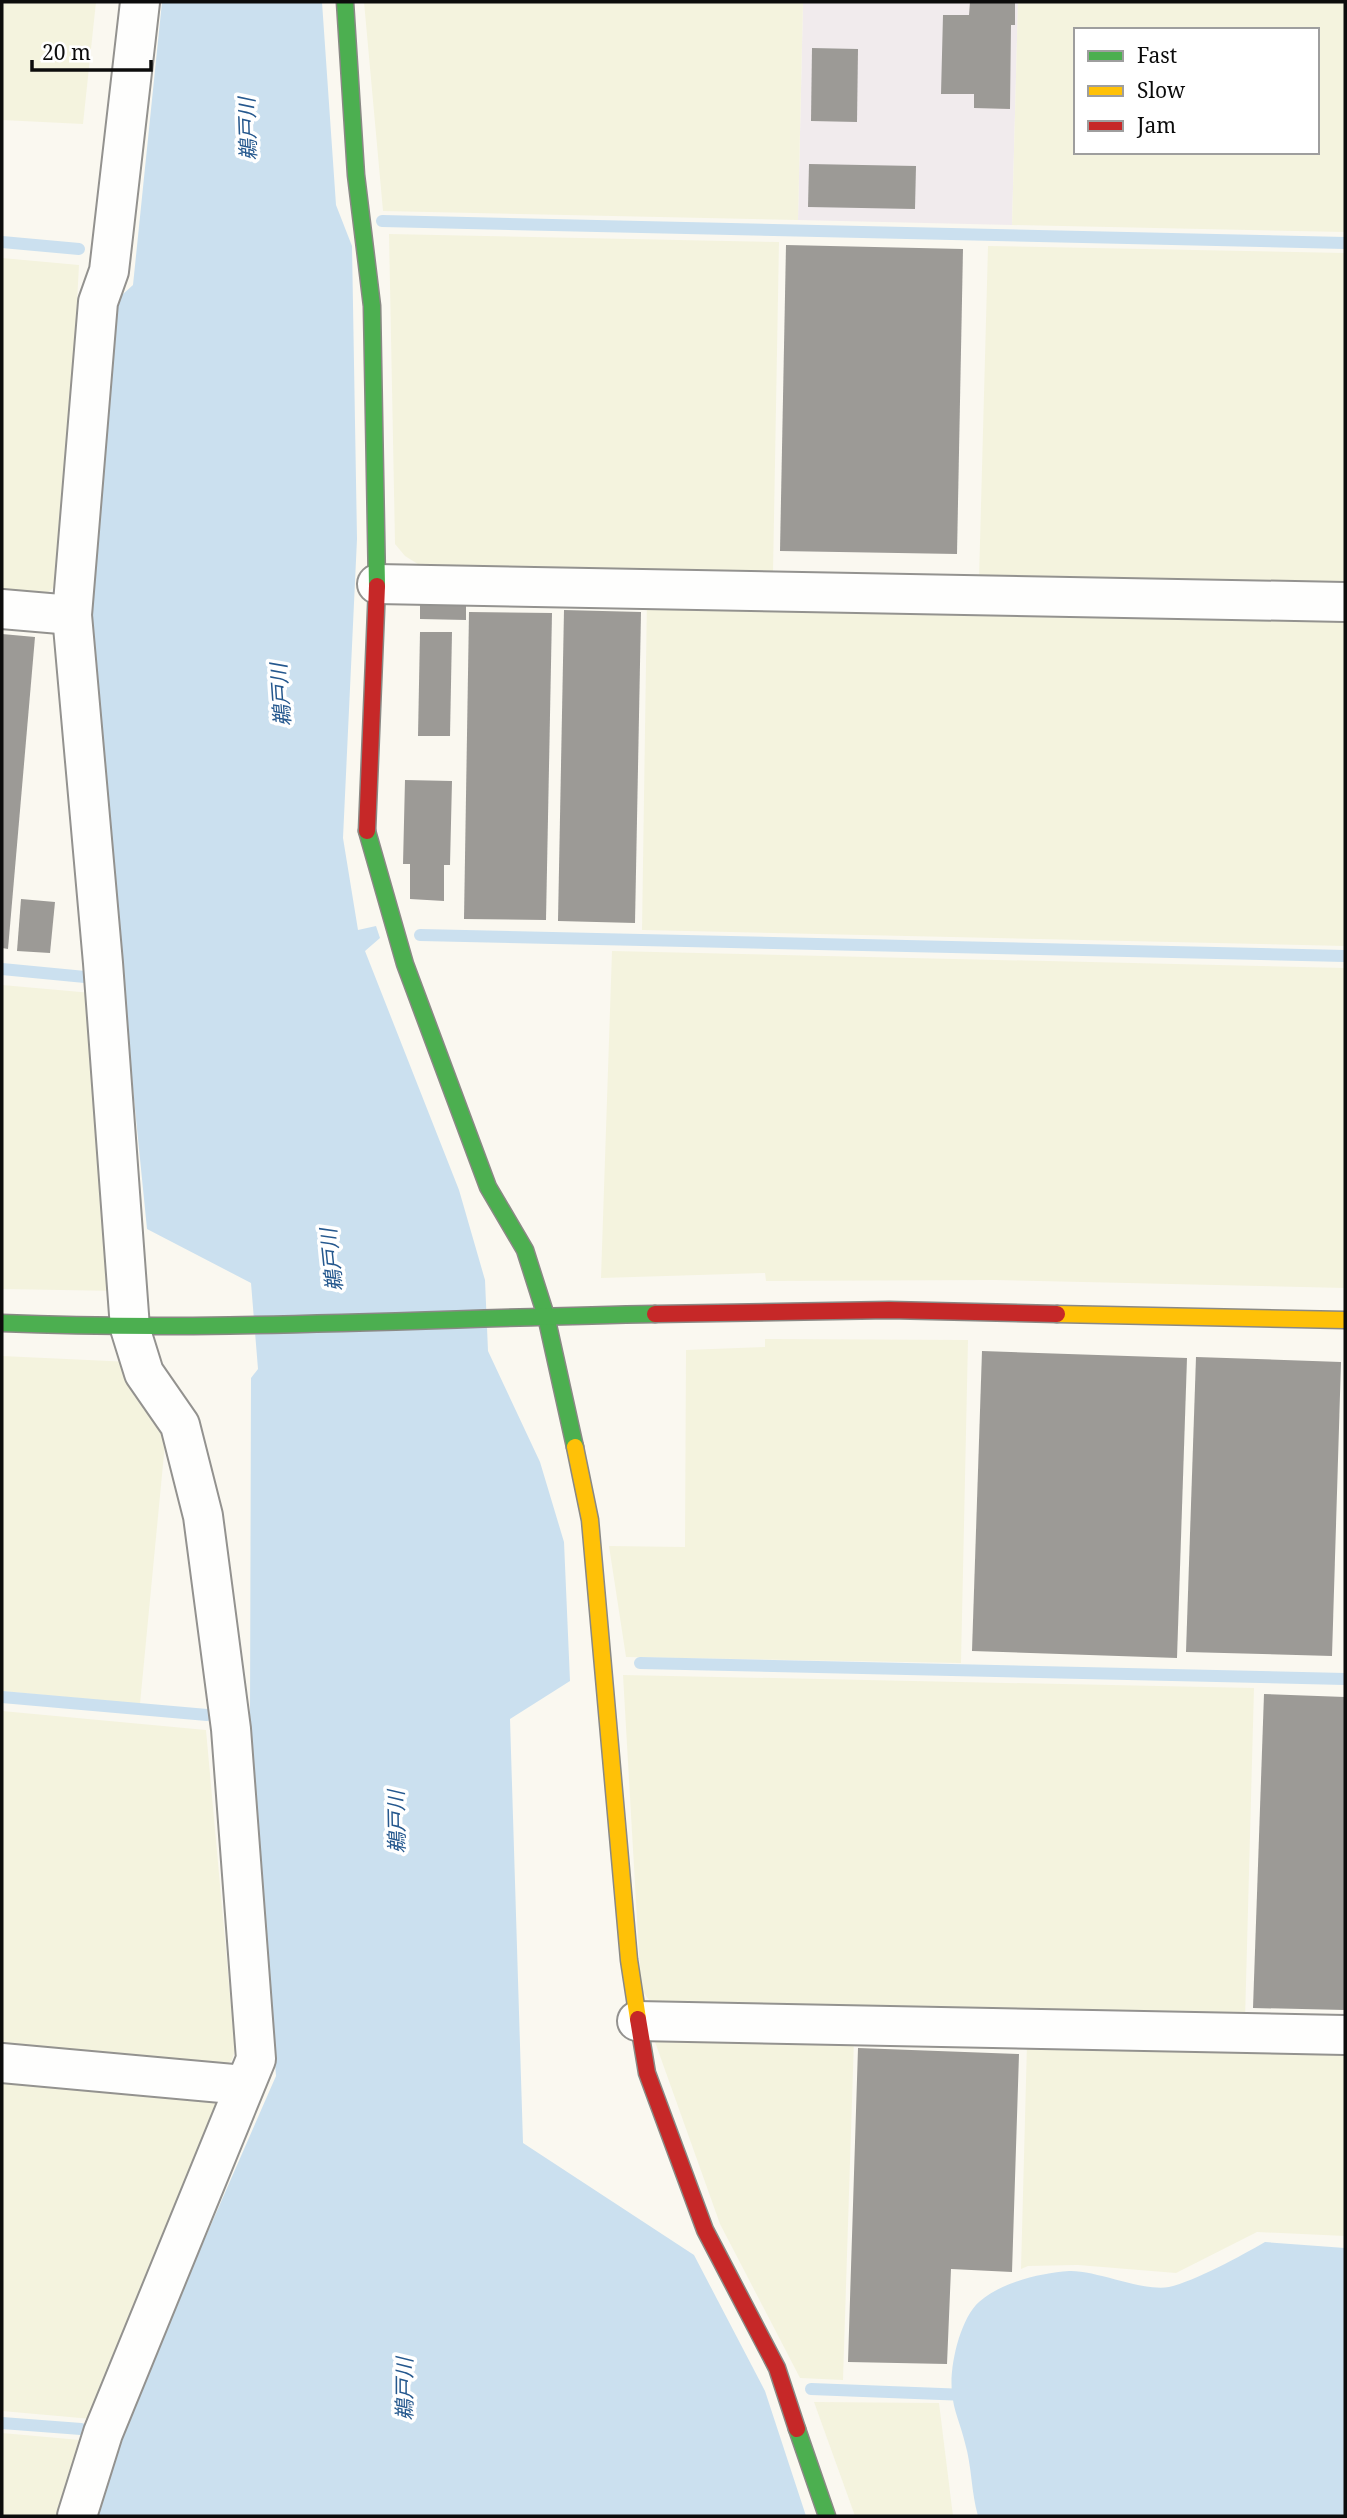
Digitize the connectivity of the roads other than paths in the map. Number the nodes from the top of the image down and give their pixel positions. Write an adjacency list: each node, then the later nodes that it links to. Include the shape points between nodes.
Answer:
1 (140, 2): 6 (street, via 109,271 98,302)
2 (345, 2): 3 (street, via 356,175 372,306)
3 (377, 584): 4 (street); 7 (street, via 367,838 405,964 488,1187 525,1250)
4 (1345, 602)
5 (2, 609): 6 (street)
6 (72, 615): 10 (street)
7 (546, 1316): 8 (street, via 889,1310); 10 (street); 11 (street, via 590,1520)
8 (1345, 1320)
9 (2, 1323): 10 (street)
10 (130, 1328): 14 (street, via 144,1373 180,1425 203,1516 231,1729 255,2045 256,2059)
11 (637, 2021): 12 (street); 16 (street, via 646,2073 705,2230 777,2368)
12 (1345, 2035)
13 (2, 2063): 14 (street)
14 (244, 2085): 15 (street, via 103,2433)
15 (77, 2516)
16 (827, 2516)

